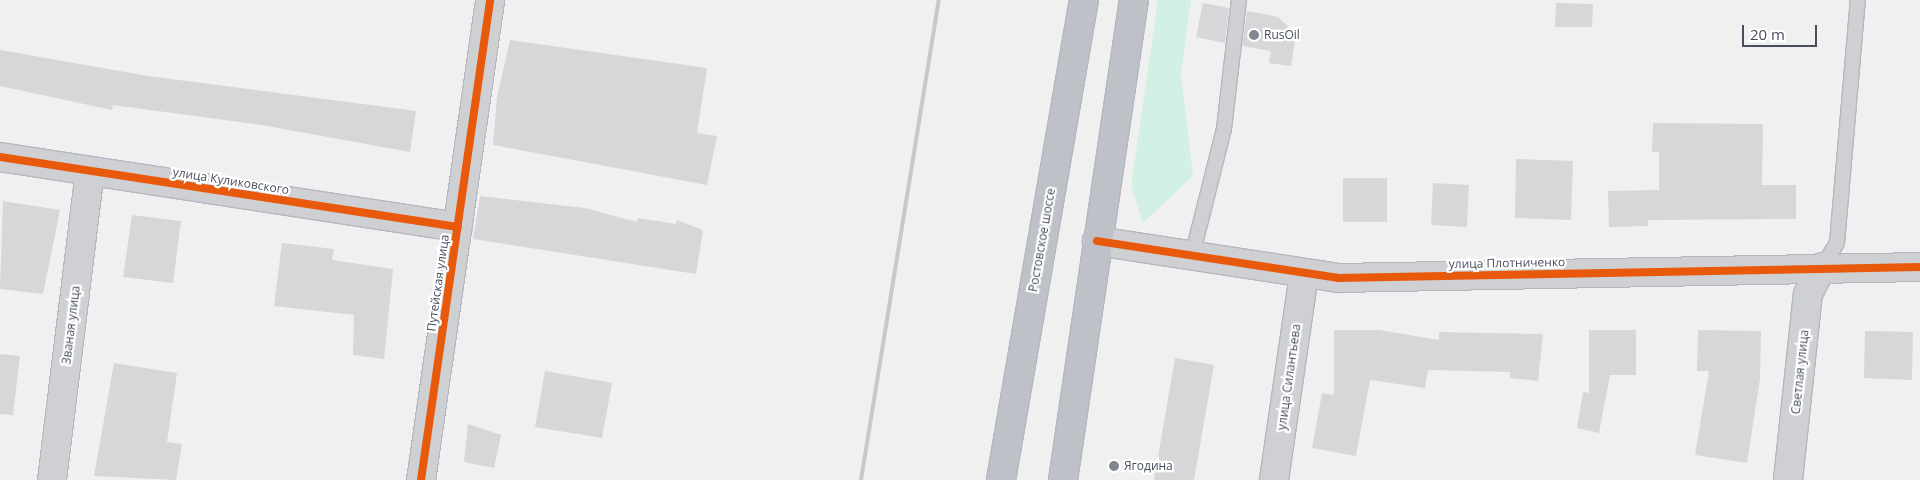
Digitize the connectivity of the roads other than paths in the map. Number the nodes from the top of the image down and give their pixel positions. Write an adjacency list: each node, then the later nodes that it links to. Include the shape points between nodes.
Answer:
1 (490, 0): 8 (street, Путейская улица)
2 (1084, 0): 16 (highway, Ростовское шоссе)
3 (1134, 0): 9 (highway)
4 (1239, 0): 10 (lane, via 1224,129)
5 (1858, 0): 11 (lane, via 1837,243)
6 (0, 156): 7 (street, улица Куликовского)
7 (90, 170): 8 (street, улица Куликовского); 14 (street, Званая улица)
8 (458, 227): 15 (street, Путейская улица)
9 (1097, 241): 10 (street, улица Плотниченко); 17 (highway)
10 (1192, 256): 13 (street, улица Плотниченко)
11 (1822, 267): 12 (street, улица Плотниченко); 13 (street, улица Плотниченко, via 1338,278); 19 (street, Светлая улица, via 1808,294)
12 (1920, 267)
13 (1304, 274): 18 (street, улица Силантьева)
14 (52, 480)
15 (421, 480)
16 (1001, 480)
17 (1063, 480)
18 (1274, 480)
19 (1788, 480)

